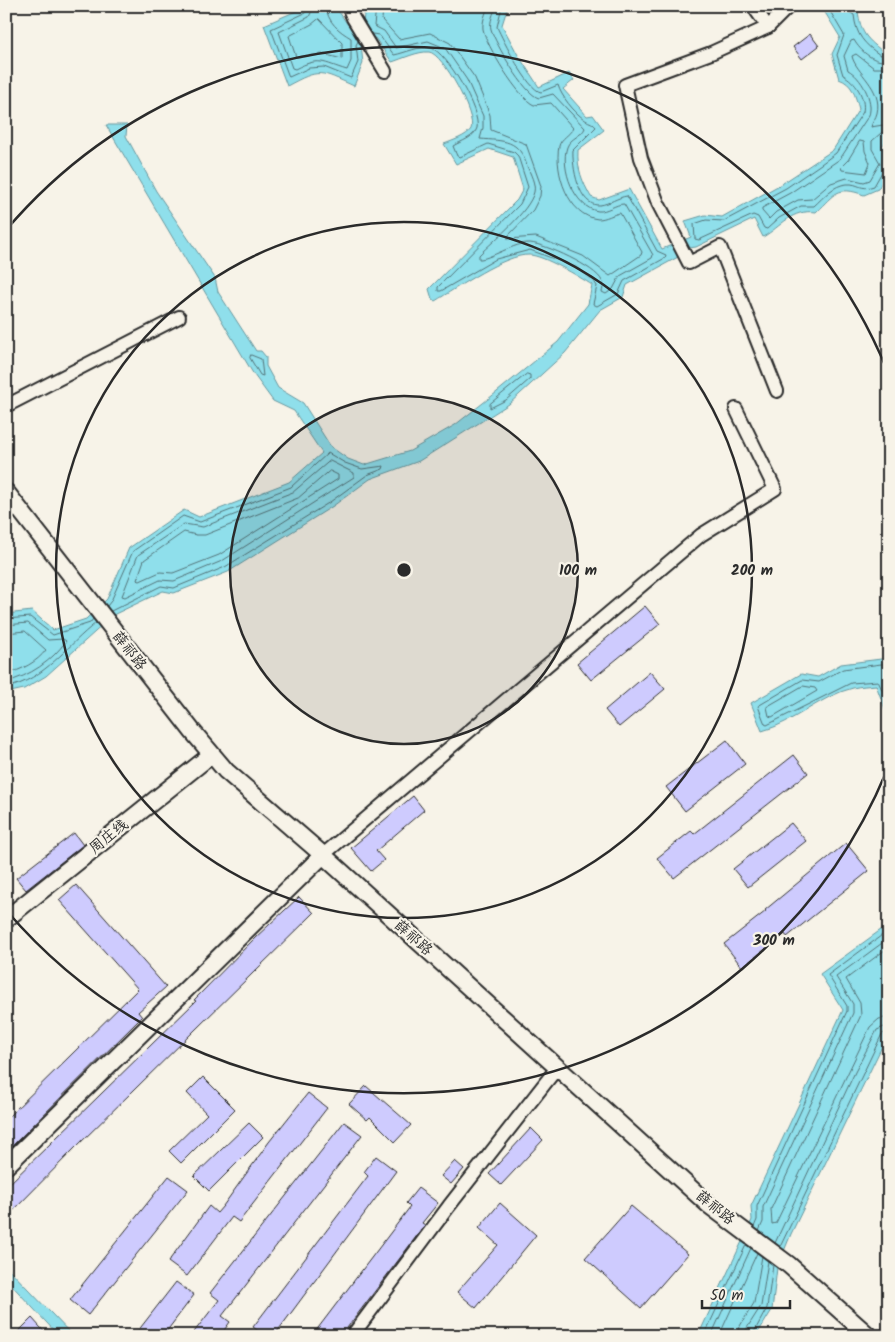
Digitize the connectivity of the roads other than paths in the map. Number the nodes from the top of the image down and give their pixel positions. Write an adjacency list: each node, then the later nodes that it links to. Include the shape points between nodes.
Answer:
1 (348, 6): 5 (street, via 352,18)
2 (753, 6): 4 (street)
3 (789, 6): 4 (street)
4 (768, 27): 7 (street, via 711,53 625,84 641,158 658,203 689,263 720,247)
5 (386, 71)
6 (179, 317): 8 (street)
7 (777, 391)
8 (6, 406)
9 (736, 409): 12 (street, via 775,489 701,535)
10 (6, 492): 11 (street, 薛祁路)
11 (211, 755): 12 (street, 薛祁路); 13 (street, 周庄线)
12 (323, 855): 14 (street, 薛祁路); 15 (street)
13 (6, 918)
14 (557, 1068): 16 (street); 17 (street, 薛祁路, via 709,1205 789,1265)
15 (6, 1166)
16 (352, 1336)
17 (870, 1336)

